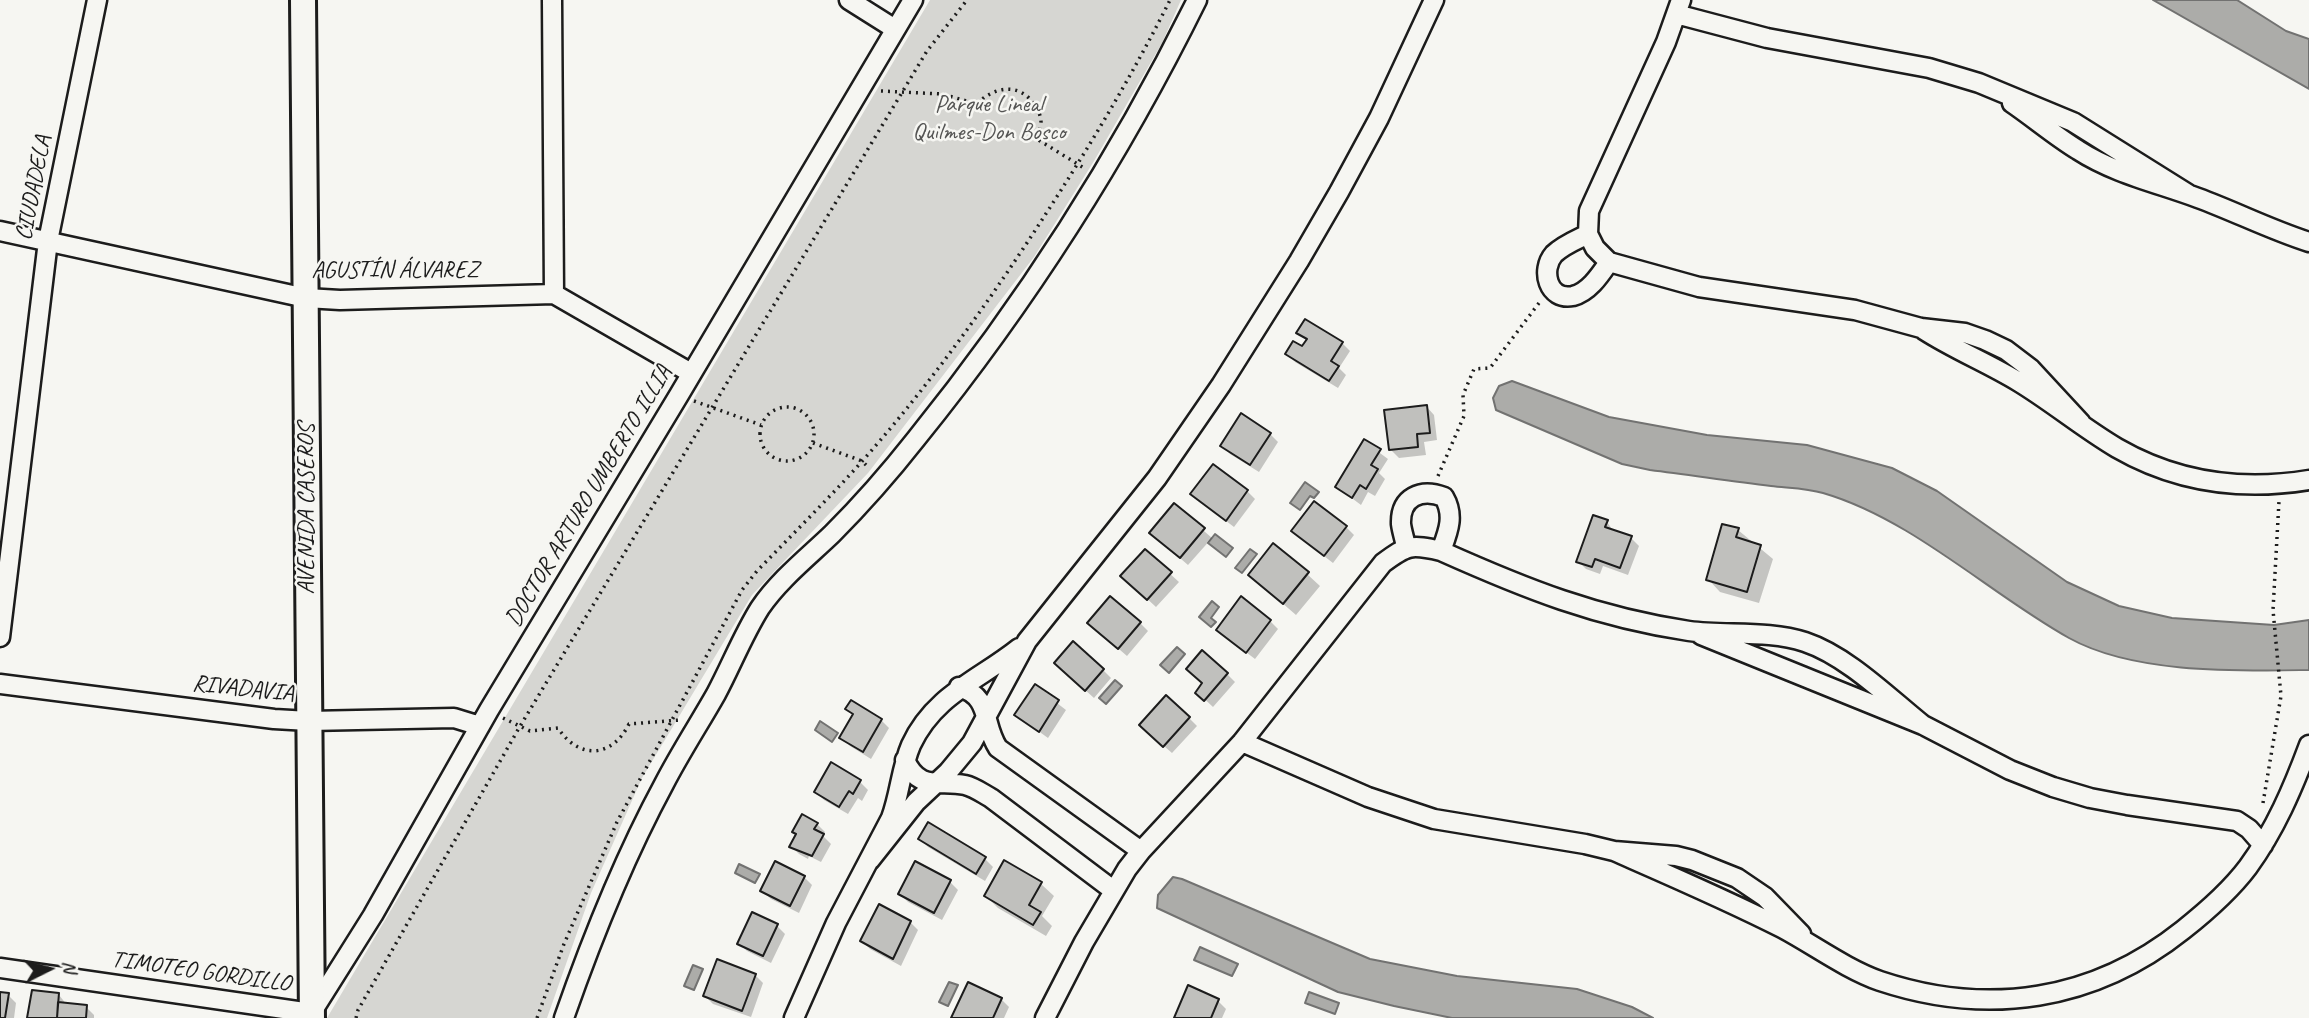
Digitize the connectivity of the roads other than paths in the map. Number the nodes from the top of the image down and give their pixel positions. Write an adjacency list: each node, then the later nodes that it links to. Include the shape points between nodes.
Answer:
1 (97, 0): 12 (street, CIUDADELA)
2 (303, 0): 16 (street, AVENIDA CASEROS)
3 (552, 0): 15 (street)
4 (849, 0): 9 (street)
5 (913, 0): 9 (street, DOCTOR ARTURO UMBERTO ILLIA)
6 (1197, 0): 42 (street, via 1100,179 961,383 881,481 760,608 663,785 623,870)
7 (1434, 0): 23 (street, via 1379,118 1258,327 1157,478)
8 (1678, 7): 11 (street, via 1589,211); 13 (street, via 1767,38 1929,68 1979,83 2073,122 2188,194)
9 (895, 29): 17 (street, DOCTOR ARTURO UMBERTO ILLIA)
10 (0, 230): 12 (street, AGUSTÍN ÁLVAREZ)
11 (1588, 234): 14 (street); 14 (street, via 1551,259 1546,267 1550,287 1573,296 1599,277)
12 (48, 241): 16 (street, AGUSTÍN ÁLVAREZ); 22 (street, CIUDADELA)
13 (2309, 242)
14 (1609, 262): 18 (street, via 1699,287 1854,310 1922,328 1965,333 2006,350 2031,369 2081,423 2124,452 2187,477 2219,483 2280,485)
15 (554, 294): 16 (street, AGUSTÍN ÁLVAREZ); 17 (street)
16 (306, 298): 28 (street, AVENIDA CASEROS)
17 (691, 373): 27 (street, DOCTOR ARTURO UMBERTO ILLIA)
18 (2309, 480)
19 (1406, 547): 20 (street); 20 (street, via 1403,512 1415,495 1433,493 1444,497 1450,512); 30 (street, via 1382,563)
20 (1441, 551): 21 (street, via 1587,610)
21 (1691, 631): 29 (street); 29 (street, via 1739,632 1805,642 1850,667)
22 (0, 637)
23 (1027, 641): 25 (street); 26 (street)
24 (0, 684): 28 (street, RIVADAVIA)
25 (959, 687): 26 (street, via 978,697); 32 (street, via 925,722)
26 (987, 717): 33 (street, via 960,758); 35 (street, via 998,748)
27 (485, 718): 28 (street, RIVADAVIA); 41 (street, DOCTOR ARTURO UMBERTO ILLIA)
28 (309, 721): 41 (street, AVENIDA CASEROS)
29 (1923, 724): 34 (street, via 2053,787 2127,805 2237,821)
30 (1242, 741): 35 (street); 36 (street, via 1411,813)
31 (2309, 745): 34 (street, via 2277,823)
32 (905, 760): 33 (street, via 914,775); 37 (street, via 896,804)
33 (934, 785): 37 (street); 38 (street, via 953,783 984,793)
34 (2263, 845): 39 (street, via 2231,888 2163,946 2124,970 2054,994 1985,1001 1944,998 1877,980)
35 (1141, 851): 38 (street)
36 (1614, 851): 39 (street); 39 (street, via 1676,856 1737,878 1765,897)
37 (870, 860): 43 (street)
38 (1113, 890): 44 (street)
39 (1808, 942)
40 (0, 968): 41 (street, TIMOTEO GORDILLO)
41 (310, 1016)
42 (564, 1018)
43 (794, 1018)
44 (1045, 1018)

